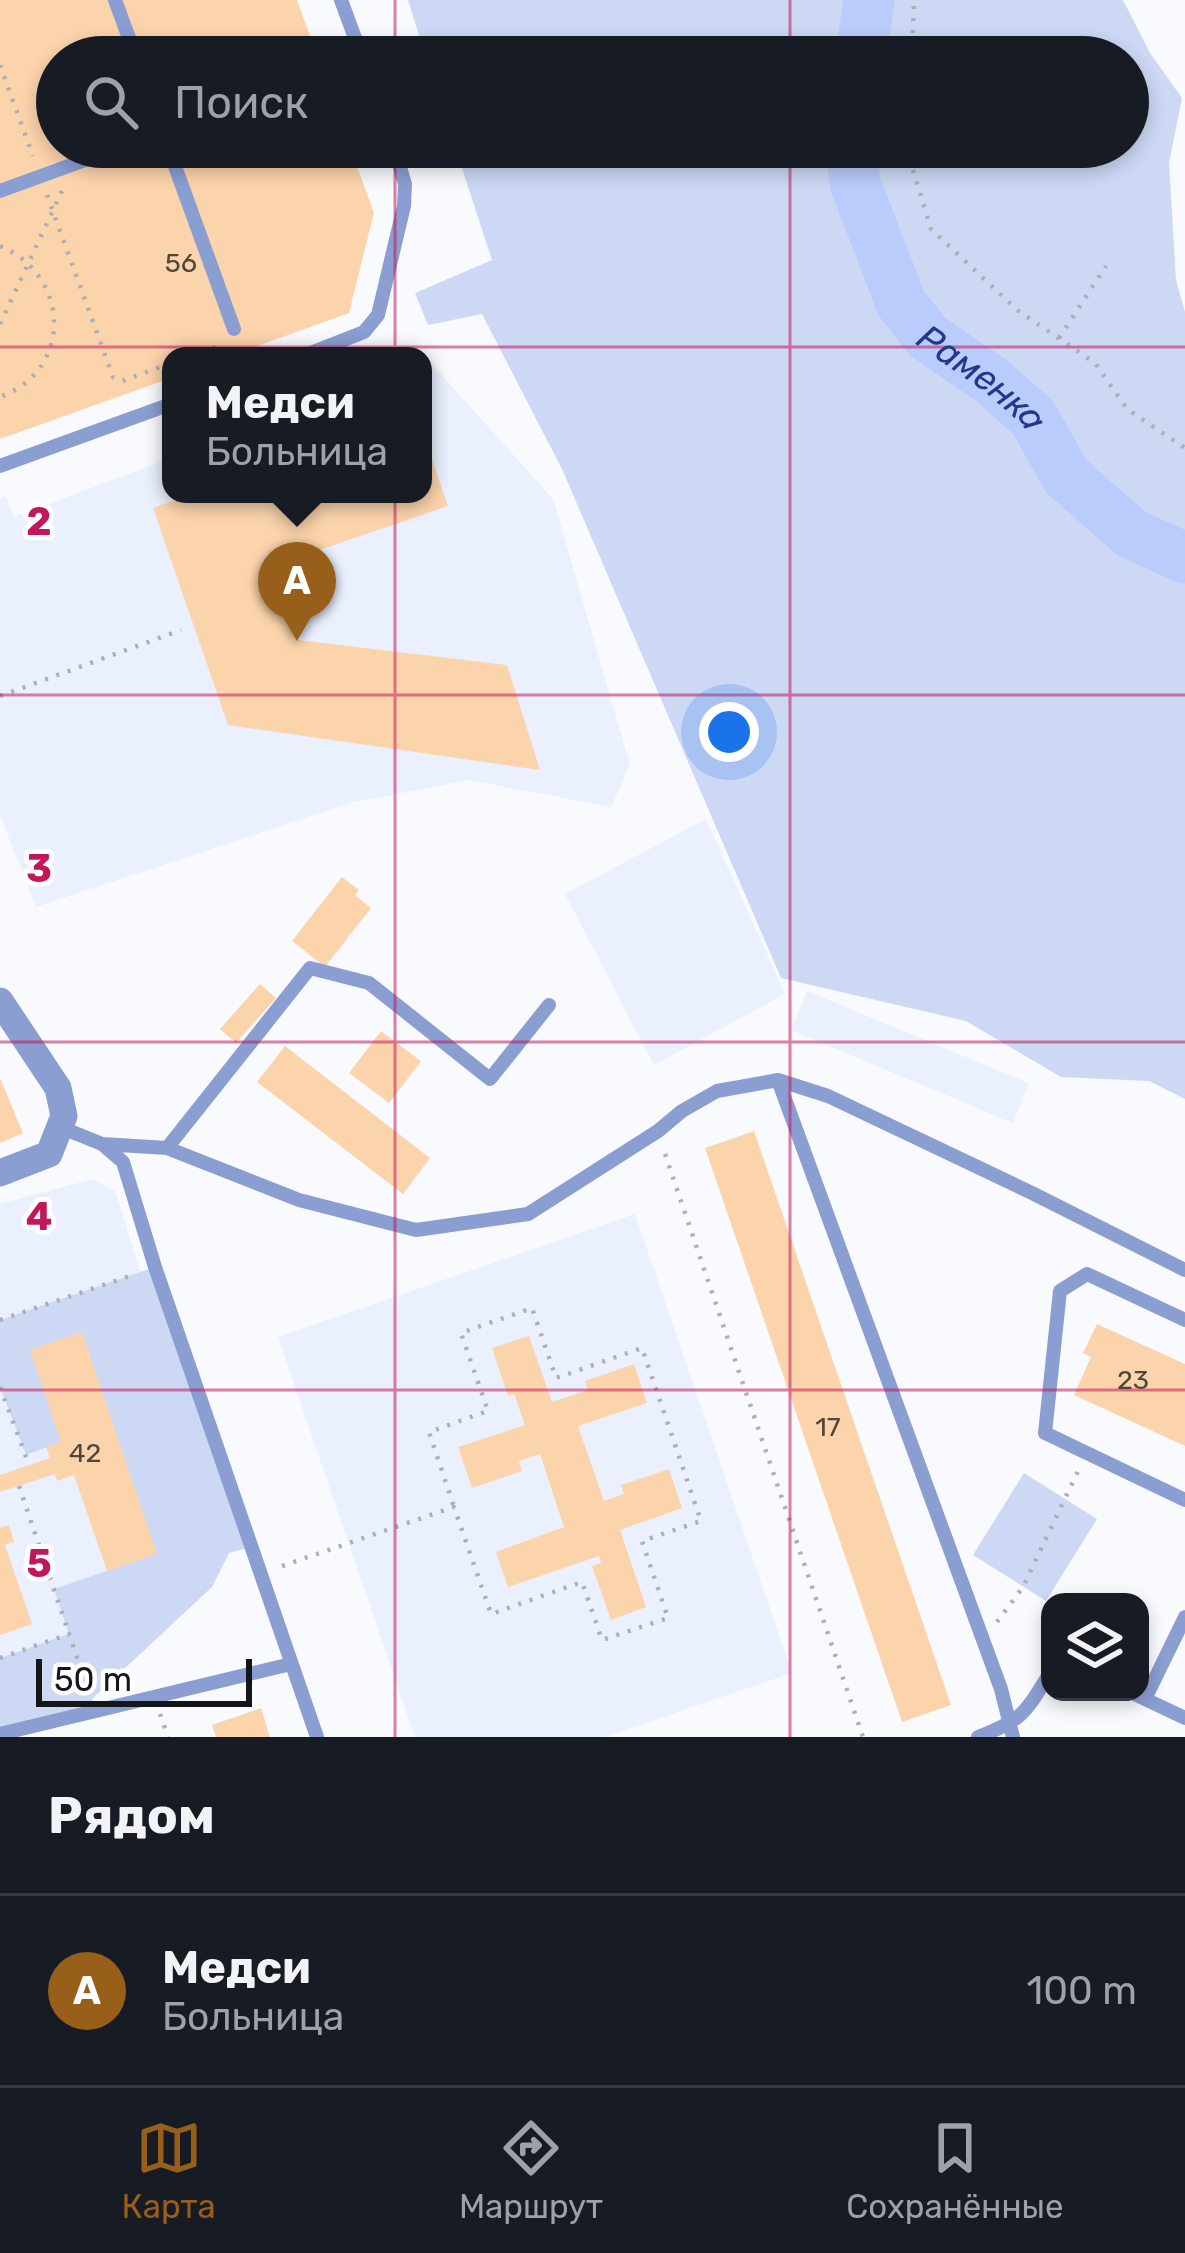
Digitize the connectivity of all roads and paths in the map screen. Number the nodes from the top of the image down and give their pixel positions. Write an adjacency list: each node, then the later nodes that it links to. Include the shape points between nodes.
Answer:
1 (115, 0): 4 (lane)
2 (341, 0): 5 (lane)
3 (914, 0): 6 (path)
4 (128, 36)
5 (354, 36)
6 (913, 36)
7 (0, 65): 8 (path)
8 (36, 165)
9 (37, 168): 15 (path)
10 (63, 168): 15 (lane)
11 (72, 168): 17 (path)
12 (176, 168): 22 (lane)
13 (400, 168): 25 (lane, via 404,206 378,314 364,332)
14 (912, 168): 23 (path, via 931,229)
15 (40, 176): 16 (lane); 17 (path)
16 (0, 191)
17 (52, 211): 19 (path); 26 (path, via 113,377)
18 (0, 246): 19 (path)
19 (29, 262): 21 (path); 27 (path, via 50,294 54,332 40,368)
20 (1106, 266): 23 (path)
21 (0, 324)
22 (234, 329): 24 (path)
23 (1059, 338): 29 (path, via 1095,363 1127,409)
24 (216, 347)
25 (326, 347)
26 (162, 366)
27 (0, 397)
28 (162, 407): 30 (lane)
29 (1185, 448)
30 (0, 466)
31 (181, 629): 32 (path)
32 (0, 696)
33 (0, 1001): 36 (street, via 58,1088)
34 (549, 1005): 39 (lane, via 490,1079 369,983 310,968)
35 (778, 1080): 37 (lane, via 717,1091); 42 (lane, via 828,1096); 54 (lane)
36 (60, 1126): 38 (lane); 40 (street, via 49,1154)
37 (658, 1131): 39 (lane, via 528,1214 416,1230 298,1200); 65 (path)
38 (102, 1144): 39 (lane); 41 (lane, via 123,1162)
39 (167, 1148)
40 (0, 1173)
41 (155, 1267): 43 (path); 51 (lane)
42 (1185, 1270)
43 (0, 1320)
44 (1185, 1321): 46 (lane, via 1087,1274 1060,1292 1045,1433)
45 (0, 1387): 47 (path)
46 (1087, 1453): 49 (lane); 54 (path, via 1023,1587)
47 (29, 1465)
48 (19, 1486): 53 (path)
49 (1185, 1500)
50 (454, 1507): 50 (path, via 491,1614 582,1582 602,1640 668,1618 642,1541 701,1521 642,1348 556,1378 532,1308 461,1333 488,1412 429,1432); 51 (path)
51 (260, 1574): 56 (lane)
52 (1185, 1617): 58 (lane)
53 (69, 1634): 55 (path); 60 (path)
54 (983, 1640): 62 (lane)
55 (0, 1658)
56 (291, 1664): 60 (lane); 64 (lane)
57 (1041, 1687): 62 (lane)
58 (1149, 1691)
59 (1149, 1701): 61 (lane)
60 (95, 1710): 63 (lane)
61 (1185, 1718)
62 (1012, 1731): 66 (lane)
63 (0, 1734)
64 (317, 1737)
65 (863, 1737)
66 (978, 1737)

